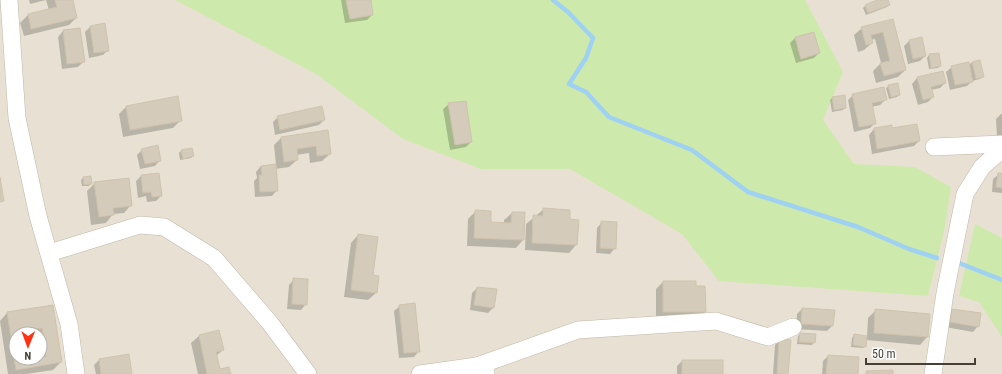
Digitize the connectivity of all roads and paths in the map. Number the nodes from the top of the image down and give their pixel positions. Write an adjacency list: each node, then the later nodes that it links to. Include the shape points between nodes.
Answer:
1 (9, 0): 5 (street, via 17,118 38,216)
2 (1002, 144): 3 (street)
3 (934, 147)
4 (1002, 149): 11 (street, via 982,167 965,194 945,293)
5 (49, 253): 8 (street, via 69,324); 9 (street, via 140,225 164,227 214,258 270,323)
6 (793, 327): 7 (street, via 768,337 716,321 578,330)
7 (482, 370): 10 (street)
8 (76, 374)
9 (308, 374)
10 (420, 374)
11 (933, 374)

